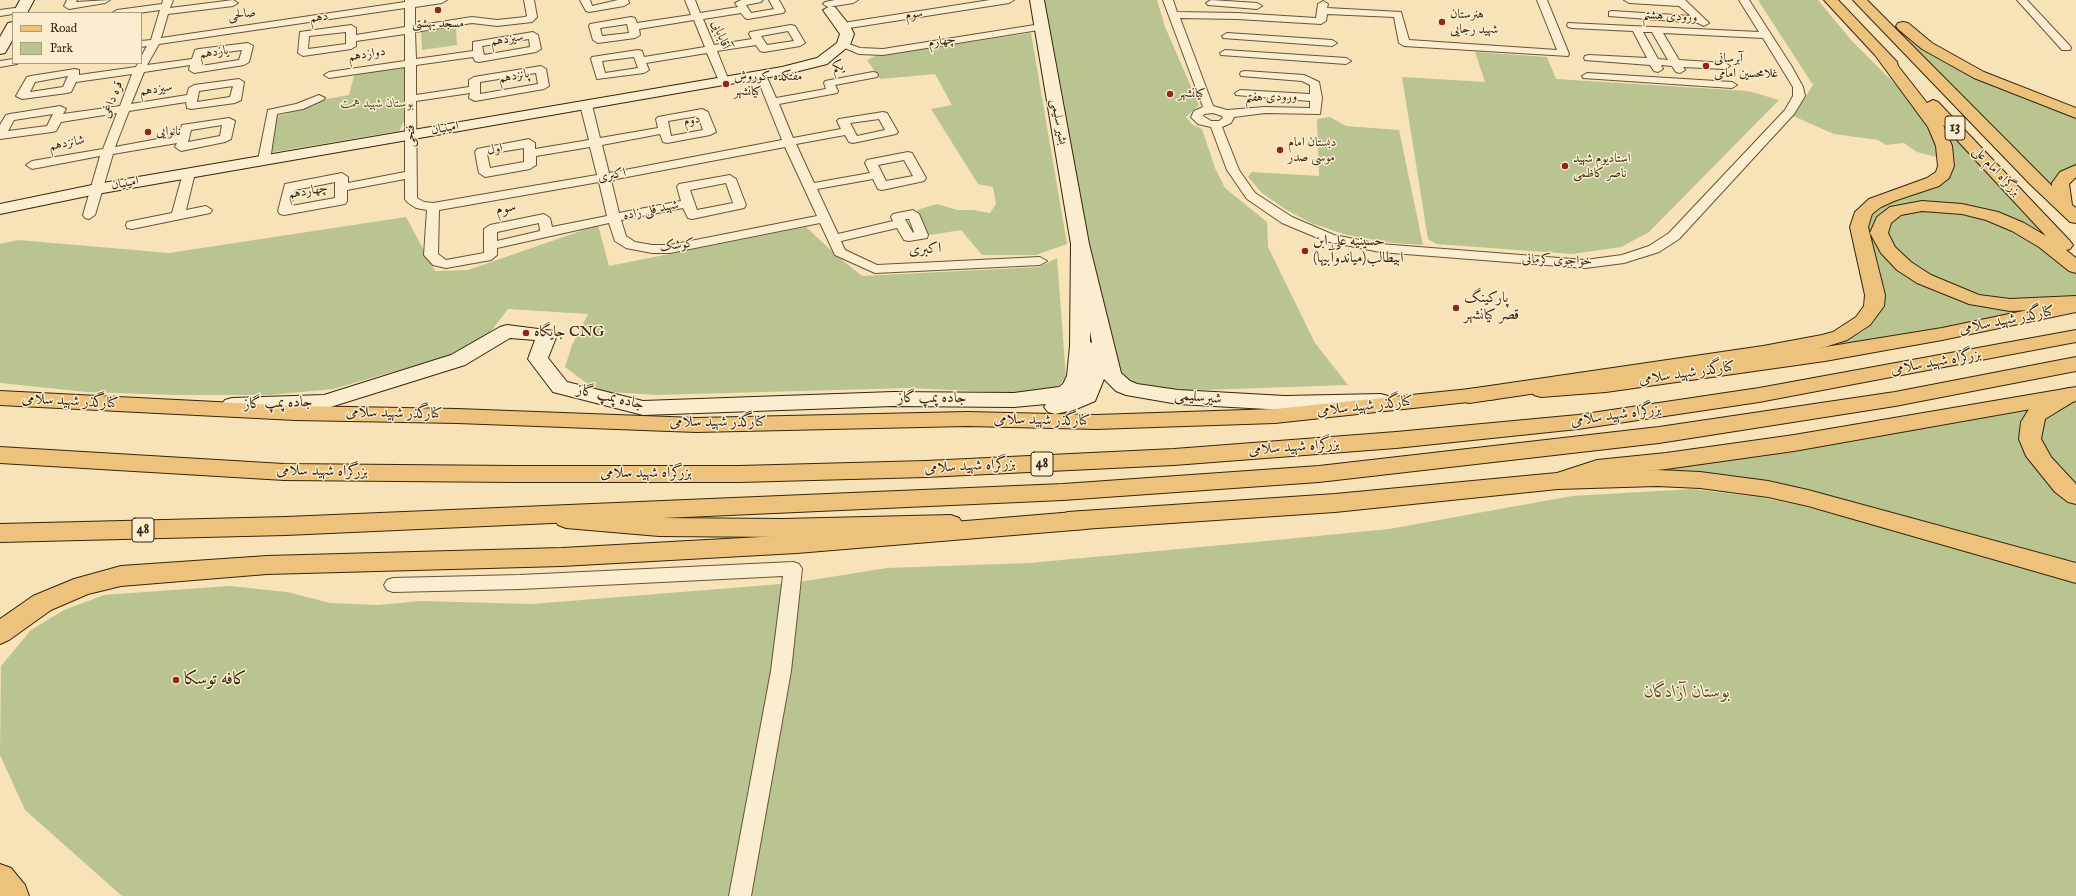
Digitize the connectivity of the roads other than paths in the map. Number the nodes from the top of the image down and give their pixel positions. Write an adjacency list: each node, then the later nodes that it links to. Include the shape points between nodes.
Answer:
1 (72, 0): 2 (street, via 69,6)
2 (105, 0)
3 (442, 0): 24 (street, صالحی)
4 (529, 0): 48 (street, via 532,17 528,20 497,23 472,20)
5 (585, 0): 6 (street, via 589,9 624,3)
6 (623, 0)
7 (690, 0): 39 (street, آقابابایی)
8 (758, 0): 32 (street, via 740,2)
9 (774, 0): 32 (street, via 780,11 748,16)
10 (853, 0): 26 (street)
11 (1009, 0): 43 (street, سوم)
12 (1036, 0): 45 (main road, بشیر سلیمی)
13 (1168, 0): 35 (street)
14 (1324, 0): 38 (street)
15 (1542, 0): 38 (street, via 1564,54 1404,43 1398,14)
16 (1629, 0): 22 (street)
17 (1744, 0): 51 (street, خواجوی کرمانی)
18 (1831, 0): 65 (main road, بزرگراه امام علی / 13)
19 (1860, 0): 124 (main road, بزرگراه امام علی / 13)
20 (1878, 0): 98 (main road, via 1915,37 1944,56 2010,88)
21 (2022, 0): 61 (street)
22 (1656, 1): 23 (street)
23 (1681, 1): 41 (street)
24 (410, 2): 48 (street, فتحی); 56 (street, صالحی)
25 (233, 3): 29 (street)
26 (826, 3): 43 (main road)
27 (1211, 3): 28 (street)
28 (1239, 5): 30 (street); 37 (street)
29 (166, 6): 33 (street); 56 (street, قره داغی)
30 (1261, 6)
31 (23, 8): 34 (street)
32 (745, 9): 39 (street)
33 (124, 12)
34 (0, 13)
35 (1173, 14): 37 (street); 97 (street)
36 (1612, 14): 41 (street)
37 (1237, 16): 40 (street)
38 (1322, 16): 40 (street)
39 (697, 17): 44 (street); 62 (street, آقابابایی)
40 (1284, 19): 54 (street)
41 (1702, 20): 50 (street)
42 (1572, 25): 46 (street, ورودی هشتم)
43 (844, 26): 60 (main road, via 847,34)
44 (633, 27)
45 (1041, 27): 60 (street, چهارم, via 883,52 859,51); 133 (main road, بشیر سلیمی)
46 (1636, 28): 49 (street, ورودی هشتم); 72 (street)
47 (12, 29): 58 (main road)
48 (410, 30): 53 (street, دهم); 73 (street, فتحی)
49 (1656, 30): 50 (street, ورودی هشتم); 74 (street)
50 (1711, 32): 51 (street, ورودی هشتم)
51 (1767, 35): 101 (street, خواجوی کرمانی, via 1798,87 1799,96 1790,112 1674,236 1654,249 1624,259 1585,264 1543,262 1380,248 1330,238 1286,220 1251,196 1233,170)
52 (1227, 36): 54 (street)
53 (351, 39): 53 (street, دهم, via 352,28 304,34 303,53 351,46)
54 (1285, 40): 57 (street); 66 (street)
55 (759, 41): 62 (street)
56 (155, 42): 59 (street, صالحی); 77 (street, قره داغی)
57 (1332, 43)
58 (6, 44)
59 (142, 44)
60 (843, 45): 80 (main road, امینیان, via 822,61)
61 (2066, 48)
62 (710, 49): 69 (street); 84 (street, آقابابایی)
63 (478, 53): 63 (street, سیزدهم, via 477,44 533,35 536,49 479,59); 73 (street, سیزدهم)
64 (1225, 53): 66 (street)
65 (1882, 55): 135 (main road, بزرگراه امام علی / 13, via 1934,106); 145 (main road, via 1936,126 1944,146 1946,166 1943,174 1933,182 1888,197 1864,212 1859,227 1875,295 1874,306 1863,321 1840,336 1818,343)
66 (1285, 57): 70 (street)
67 (1589, 58): 72 (street)
68 (197, 61): 68 (street, یازدهم, via 199,52 248,46 244,62 194,70); 77 (street, یازدهم)
69 (640, 61)
70 (1346, 61)
71 (12, 62): 75 (street)
72 (1654, 62): 74 (street); 85 (street)
73 (410, 63): 79 (street, دوازدهم); 93 (street, فتحی)
74 (1676, 63): 76 (street); 86 (street)
75 (0, 64)
76 (1725, 66)
77 (140, 70): 83 (street); 96 (street, قره داغی)
78 (1245, 74): 92 (street, via 1304,78 1315,84)
79 (329, 75)
80 (761, 75): 84 (main road, امینیان); 94 (street, اکبری)
81 (873, 75): 94 (street, یکم, via 829,83 833,91)
82 (1587, 76): 85 (street)
83 (72, 80)
84 (724, 81): 95 (main road, امینیان)
85 (1665, 81): 86 (street)
86 (1687, 82): 87 (street)
87 (1732, 85)
88 (475, 89): 88 (street, پانزدهم, via 474,80 541,69 544,86 475,98); 93 (street)
89 (1240, 93): 92 (street)
90 (192, 98): 96 (street, سیزدهم)
91 (319, 98): 110 (street, via 298,107 272,112)
92 (1316, 98): 99 (street, ورودی هفتم, via 1316,112 1265,110)
93 (410, 99): 104 (street, فتحی)
94 (772, 102): 107 (street, اکبری)
95 (586, 105): 104 (main road, امینیان); 106 (street, کوشک)
96 (125, 108): 100 (street); 108 (street, قره داغی)
97 (1209, 109): 99 (street); 101 (street, via 1198,113 1197,118 1206,124)
98 (2076, 113)
99 (1226, 114): 101 (street, via 1227,121)
100 (56, 119): 100 (street, via 52,128 0,136 10,117 60,109)
101 (1216, 124)
102 (664, 130): 106 (street, دوم)
103 (848, 131): 107 (street)
104 (411, 135): 110 (main road, امینیان); 114 (street, فتحی)
105 (184, 138): 108 (street)
106 (595, 142): 109 (street); 116 (street, کوشک)
107 (789, 142): 116 (street, اکبری); 117 (street, اکبری)
108 (108, 150): 111 (street, شانزدهم); 119 (street, قره داغی)
109 (530, 154)
110 (264, 160): 113 (main road, امینیان)
111 (32, 165)
112 (2076, 170): 124 (main road, via 2060,183)
113 (189, 173): 119 (main road, امینیان); 125 (street)
114 (411, 174): 118 (street, چهاردهم); 121 (street, فتحی, via 411,199 420,205)
115 (877, 175): 117 (street)
116 (603, 178): 121 (street, اکبری); 127 (street, کوشک)
117 (810, 187): 128 (street, اکبری)
118 (341, 188): 118 (street, چهاردهم, via 342,177 289,187 284,211 340,201)
119 (97, 189): 122 (main road, امینیان); 126 (street, قره داغی)
120 (688, 203): 127 (street, شهید قلی زاده)
121 (433, 207): 134 (street, via 431,255 438,262 446,264 486,258 490,255)
122 (0, 209)
123 (206, 210): 125 (street)
124 (2070, 212)
125 (178, 215): 130 (street)
126 (89, 216)
127 (614, 218): 128 (street, کوشک, via 620,238 631,245 670,249); 131 (street)
128 (824, 218): 132 (street, اکبری)
129 (900, 224): 132 (street)
130 (132, 225)
131 (547, 232): 134 (street); 134 (street, سوم, via 544,218 490,229)
132 (834, 239): 136 (street, اکبری, via 840,252 875,269)
133 (1080, 244): 138 (main road, جاده پمپ گاز)
134 (491, 246)
135 (2076, 258)
136 (1040, 261)
137 (2076, 267): 139 (main road, via 2045,243 2018,227 1992,216 1962,209 1922,206 1896,211 1883,221 1879,233 1887,249 1904,266 1924,279 1953,292 1976,300 2010,305)
138 (1082, 269): 141 (main road, جاده پمپ گاز); 147 (main road, شیرسلیمی, via 1108,368 1116,381 1133,390 1178,397 1263,402)
139 (2076, 302)
140 (2076, 306): 145 (main road, کنارگذر شهید سلامی, via 1934,335 1694,374 1606,386)
141 (1080, 316): 148 (main road, جاده پمپ گاز, via 1076,382 1065,393 1047,397 1014,400 893,398 643,408 560,387 538,359 547,335 507,331 458,360 324,402); 149 (main road, via 1095,376 1088,396 1067,405)
142 (2076, 336): 150 (main road, بزرگراه شهید سلامی / 48, via 1759,395 1578,422 1396,440 1174,457 738,474 514,474 284,472)
143 (2076, 364): 153 (main road, بزرگراه شهید سلامی / 48, via 1895,399 1659,435 1319,474 1063,492)
144 (2072, 394): 151 (main road, via 1794,442 1666,461 1597,468); 152 (main road, via 2037,414 2032,422 2030,439 2043,463 2063,486)
145 (1469, 396): 147 (main road, کنارگذر شهید سلامی)
146 (0, 398): 148 (main road, کنارگذر شهید سلامی)
147 (1425, 401): 149 (main road, کنارگذر شهید سلامی, via 1275,416 1096,422)
148 (183, 407): 149 (main road, کنارگذر شهید سلامی, via 696,425)
149 (967, 419)
150 (0, 454)
151 (1558, 480): 154 (main road, via 1336,503); 156 (main road, via 1657,478 1700,480 1768,489)
152 (2076, 496)
153 (521, 515): 154 (main road, via 660,527 782,528); 155 (main road, بزرگراه شهید سلامی / 48, via 286,526)
154 (1086, 520): 158 (main road, via 796,544 562,557 267,565 121,576 83,586 42,603)
155 (0, 533)
156 (2076, 573)
157 (393, 585): 159 (street, via 520,582 792,569 780,671)
158 (0, 633)
159 (740, 896)

